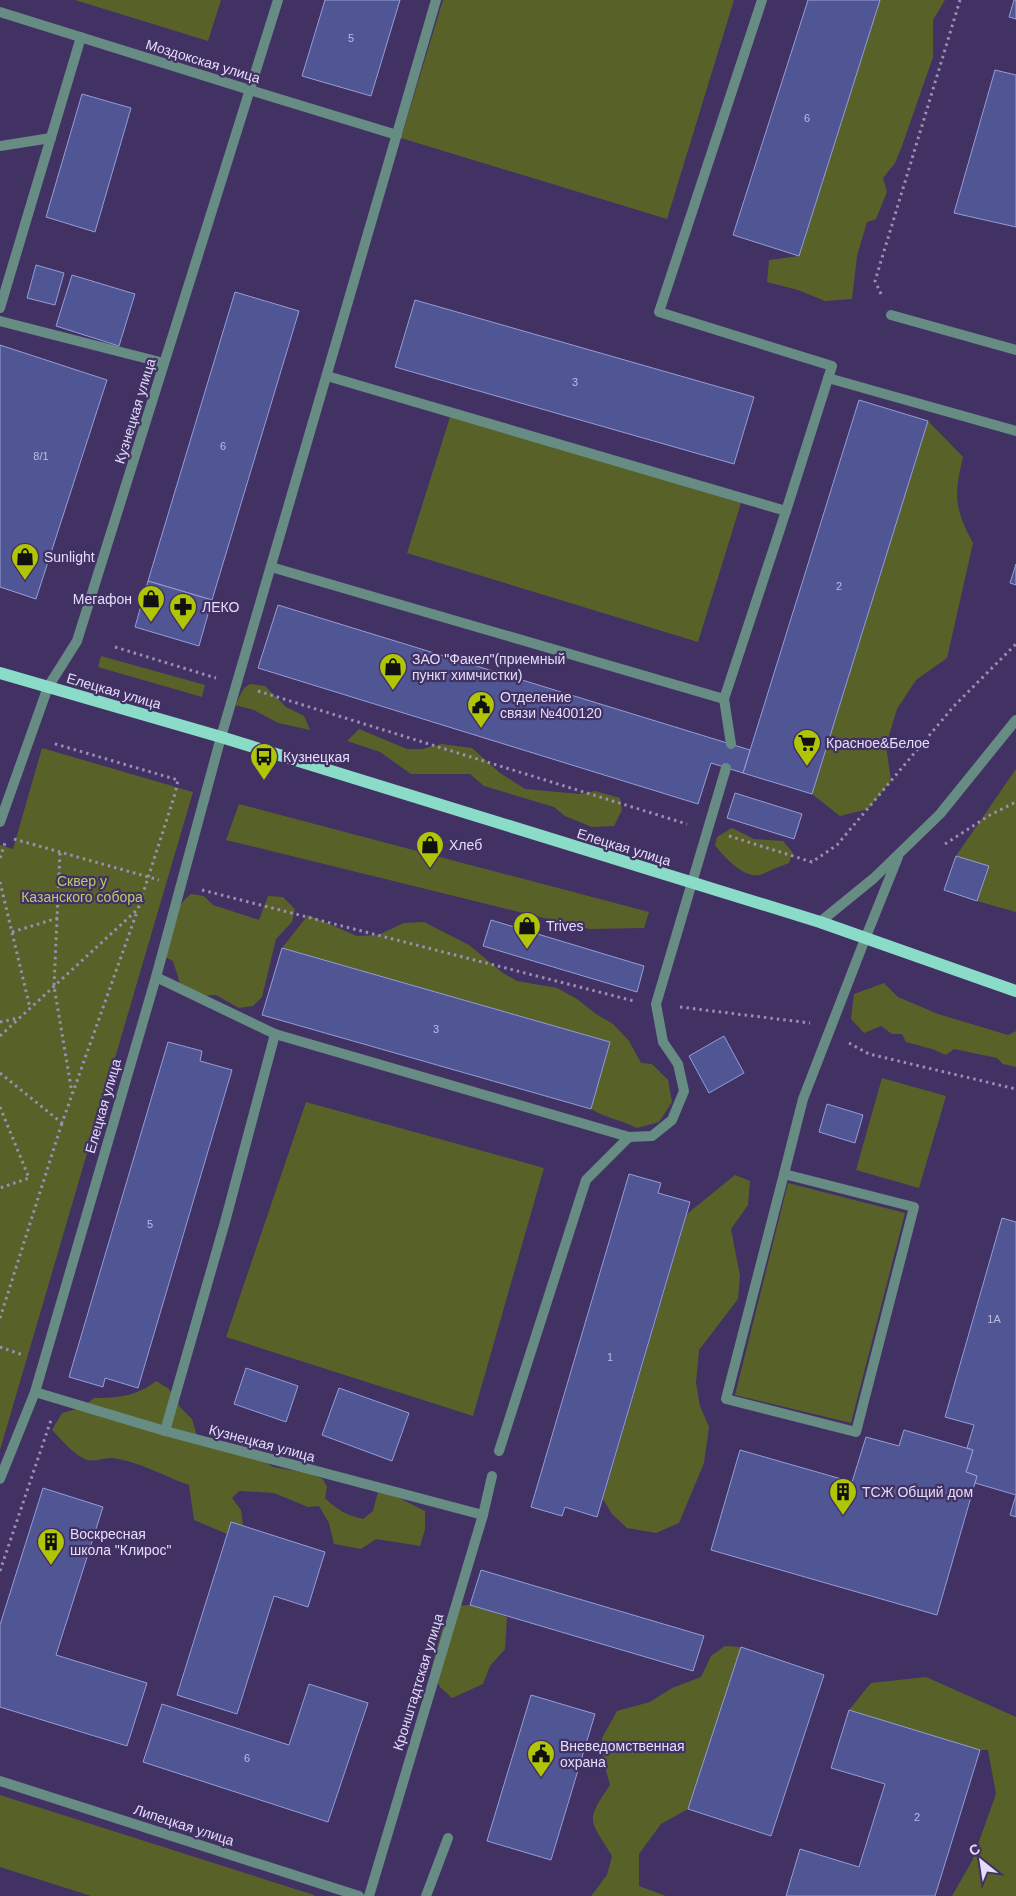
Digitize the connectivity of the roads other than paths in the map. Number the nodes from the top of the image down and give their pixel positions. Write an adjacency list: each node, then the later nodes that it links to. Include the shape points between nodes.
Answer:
1 (278, 0): 6 (street, Кузнецкая улица)
2 (436, 0): 7 (street)
3 (762, 0): 16 (street, via 659,312 832,366)
4 (0, 12): 5 (street, Моздокская улица)
5 (80, 37): 6 (street, Моздокская улица); 8 (street)
6 (250, 90): 7 (street, Моздокская улица); 14 (street, Кузнецкая улица)
7 (397, 135): 15 (street)
8 (51, 138): 9 (street); 10 (street)
9 (0, 146)
10 (0, 308)
11 (891, 315): 13 (street)
12 (0, 320): 14 (street)
13 (1016, 350)
14 (164, 363): 21 (street, Кузнецкая улица, via 77,641)
15 (327, 376): 18 (street); 19 (street)
16 (828, 378): 17 (street); 18 (street)
17 (1016, 431)
18 (786, 511): 22 (street)
19 (271, 567): 22 (street); 24 (street)
20 (0, 673): 21 (main road, Елецкая улица)
21 (48, 688): 24 (main road, Елецкая улица); 27 (street, Кузнецкая улица)
22 (724, 699): 25 (street)
23 (1016, 720): 28 (street, via 940,814)
24 (220, 737): 29 (main road, Елецкая улица); 32 (street, Елецкая улица)
25 (731, 744)
26 (726, 768): 29 (street)
27 (0, 822)
28 (900, 853): 30 (street); 31 (street)
29 (691, 884): 30 (main road, Елецкая улица); 35 (street, via 656,1004 663,1042 678,1064 684,1092 672,1120 652,1136)
30 (820, 922): 31 (main road, Елецкая улица)
31 (865, 939): 33 (main road, Елецкая улица); 36 (street, via 803,1099)
32 (156, 977): 34 (street); 37 (street, Елецкая улица)
33 (1016, 991)
34 (275, 1034): 35 (street); 38 (street, via 226,1222)
35 (629, 1137): 39 (street, via 586,1180)
36 (784, 1174): 36 (street, via 726,1399 856,1432 914,1207)
37 (35, 1392): 38 (street, Кузнецкая улица); 41 (street, Елецкая улица)
38 (165, 1432): 42 (street, Кузнецкая улица)
39 (499, 1450)
40 (492, 1476): 42 (street, Кронштадтская улица)
41 (0, 1479)
42 (483, 1515): 46 (street, Кронштадтская улица)
43 (0, 1781): 45 (street, Липецкая улица)
44 (448, 1838): 47 (street)
45 (359, 1896)
46 (369, 1896)
47 (426, 1896)

